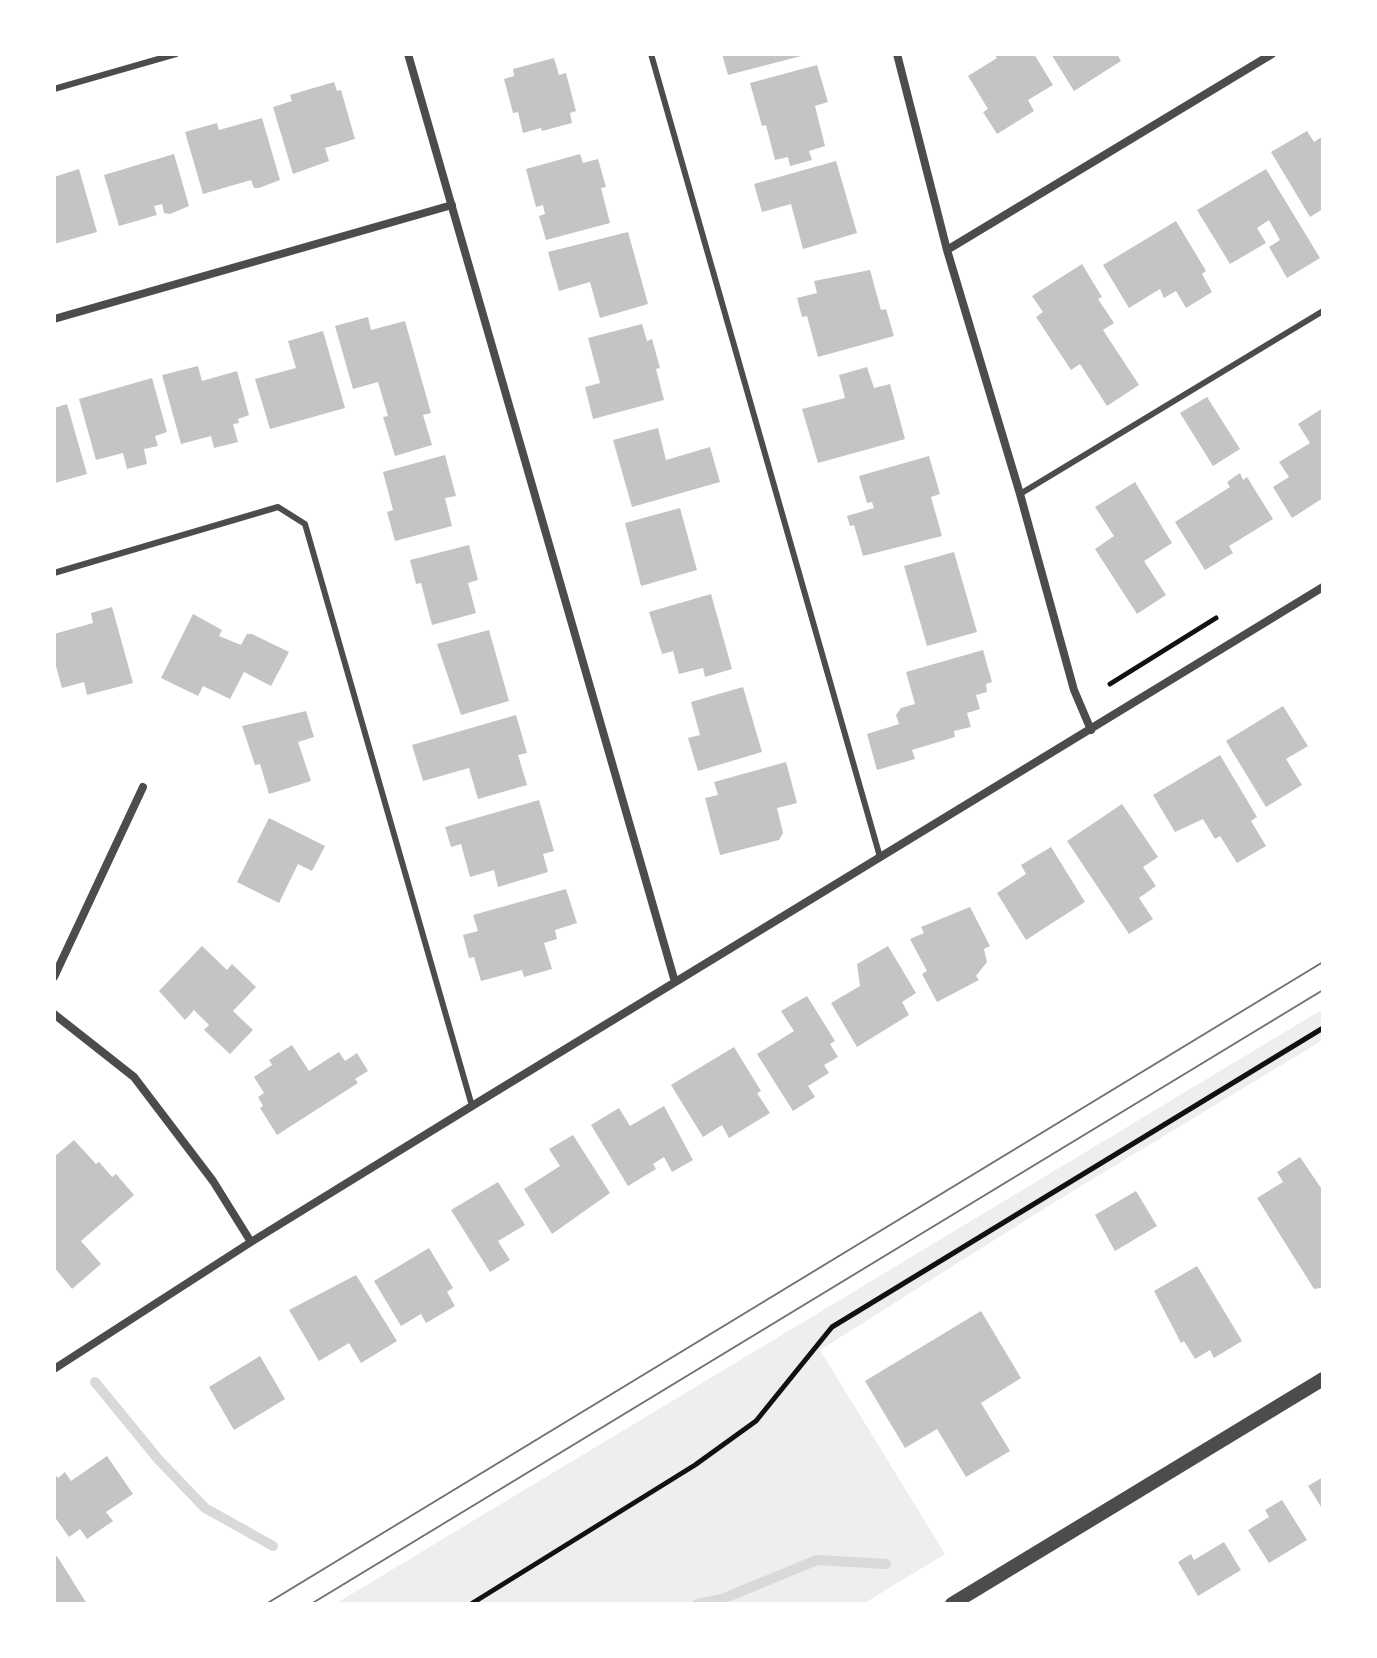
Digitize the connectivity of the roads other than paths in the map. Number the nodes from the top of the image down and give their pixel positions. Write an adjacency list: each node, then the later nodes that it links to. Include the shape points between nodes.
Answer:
1 (176, 54): 6 (lane)
2 (408, 54): 7 (street)
3 (651, 54): 16 (lane)
4 (897, 54): 8 (street)
5 (1272, 54): 8 (street)
6 (54, 89)
7 (452, 205): 10 (street); 18 (street)
8 (947, 250): 11 (street)
9 (1323, 311): 11 (lane)
10 (54, 319)
11 (1020, 494): 14 (street, via 1074,690)
12 (54, 573): 20 (lane, via 278,507 305,524)
13 (1323, 587): 14 (street)
14 (1091, 730): 16 (street)
15 (143, 787): 17 (street)
16 (880, 857): 18 (street)
17 (54, 977)
18 (675, 982): 20 (street)
19 (54, 1014): 21 (street, via 134,1077 213,1181)
20 (472, 1106): 21 (street)
21 (251, 1242): 22 (street)
22 (54, 1369)
23 (1323, 1379): 24 (street)
24 (952, 1604)

